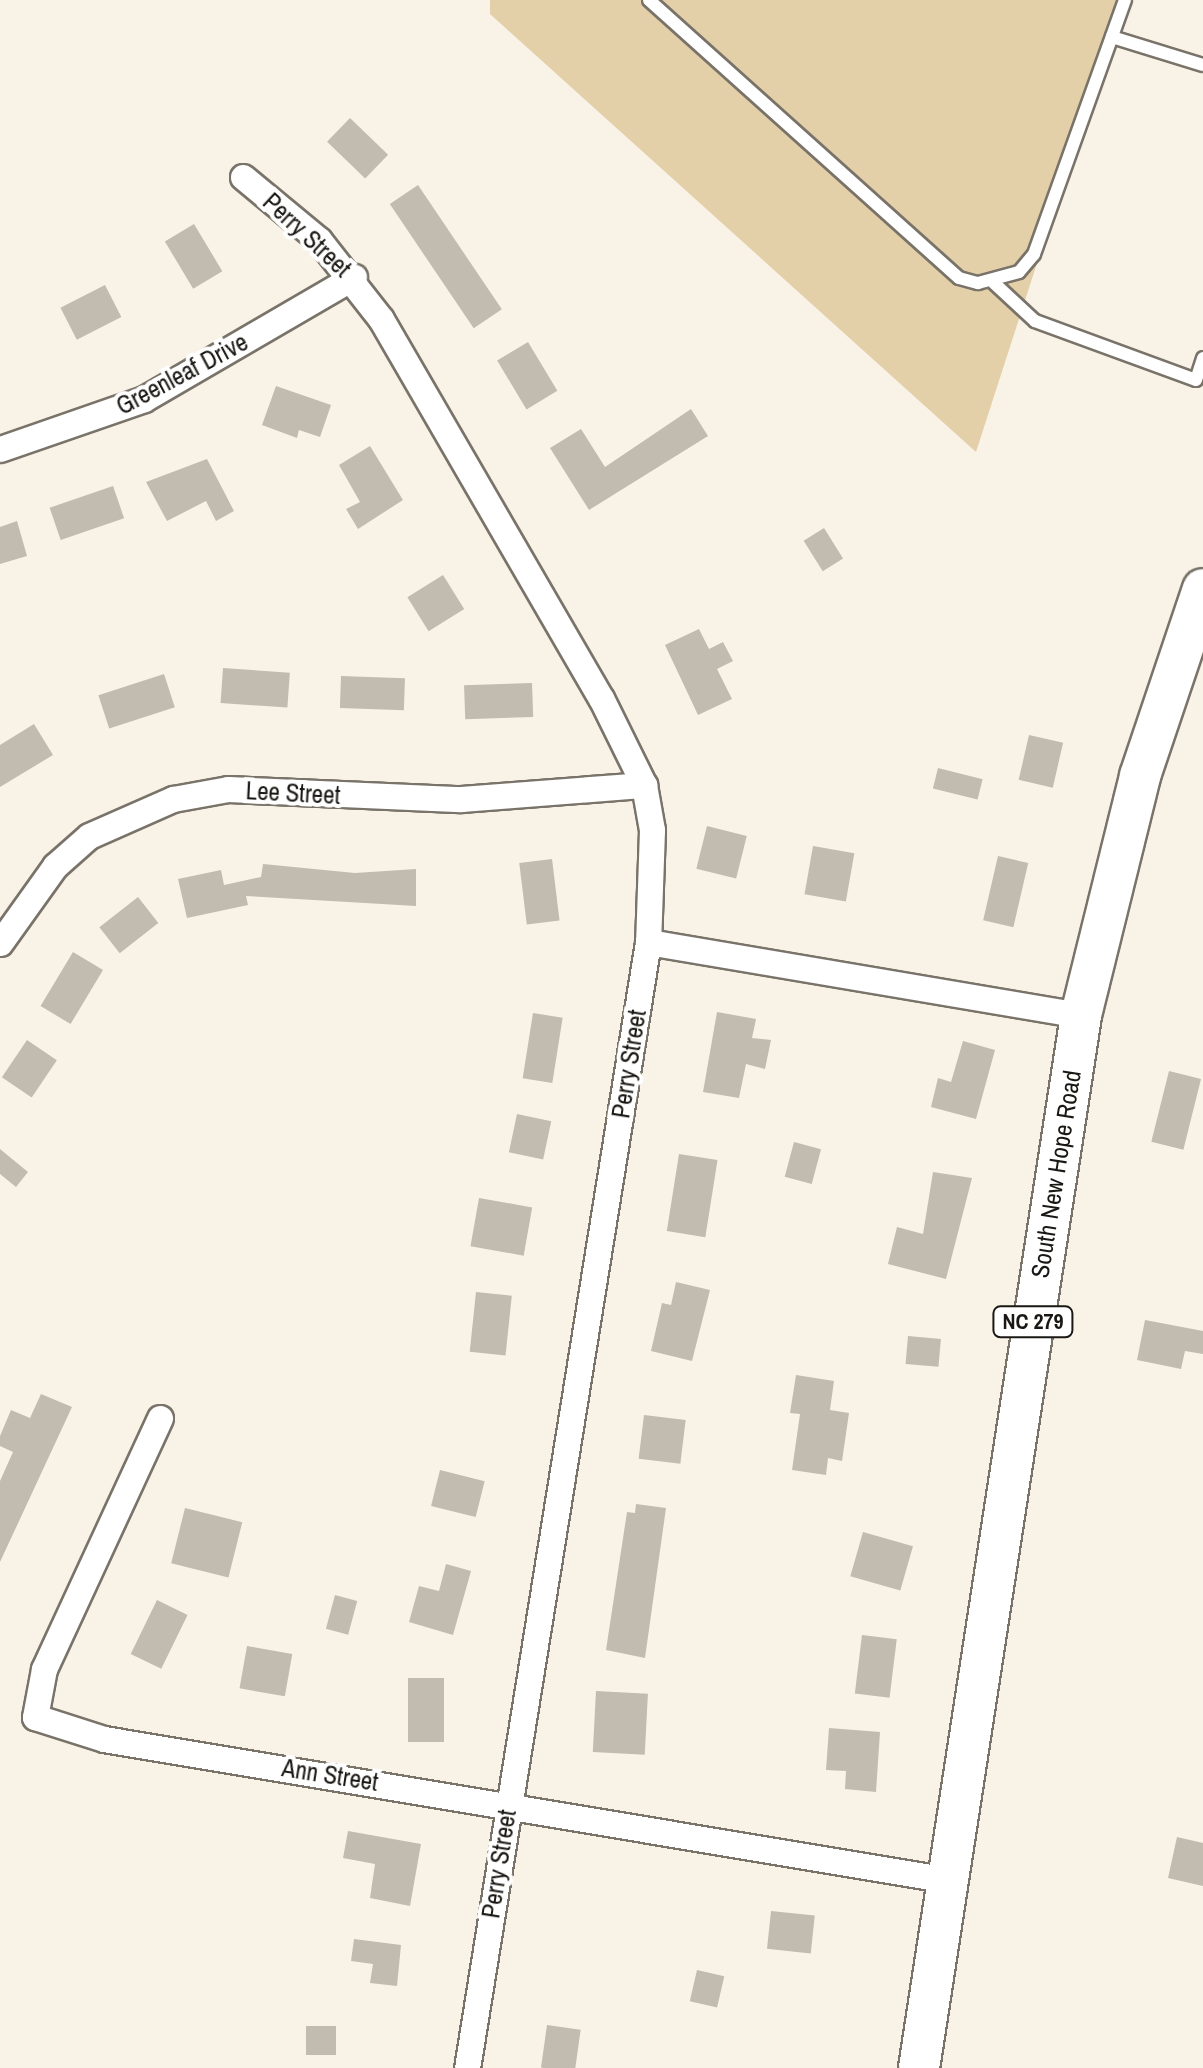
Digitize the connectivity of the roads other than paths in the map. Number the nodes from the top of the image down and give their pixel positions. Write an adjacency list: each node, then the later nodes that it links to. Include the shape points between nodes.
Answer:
1 (649, 0): 7 (lane, via 959,278)
2 (1124, 0): 3 (lane)
3 (1112, 37): 4 (lane); 7 (lane, via 1040,242 1019,272)
4 (1203, 65)
5 (243, 176): 6 (street, Perry Street)
6 (354, 277): 9 (street, Greenleaf Drive, via 144,399); 11 (street, Perry Street, via 602,698)
7 (994, 283): 8 (lane, via 1035,321 1196,380)
8 (1203, 358)
9 (0, 449)
10 (1203, 589): 14 (main road, South New Hope Road / NC 279, via 1140,776)
11 (644, 786): 12 (street, Perry Street, via 653,846); 13 (street, Lee Street, via 461,799 228,790 172,799 89,836 55,866)
12 (648, 942): 14 (street); 16 (street, Perry Street)
13 (0, 943)
14 (1081, 1014): 17 (main road, South New Hope Road / NC 279)
15 (160, 1418): 16 (street, Ann Street, via 44,1668 35,1717 104,1739)
16 (508, 1803): 17 (street, Ann Street); 18 (street, Perry Street)
17 (948, 1880): 19 (main road, South New Hope Road / NC 279)
18 (467, 2068)
19 (920, 2068)

